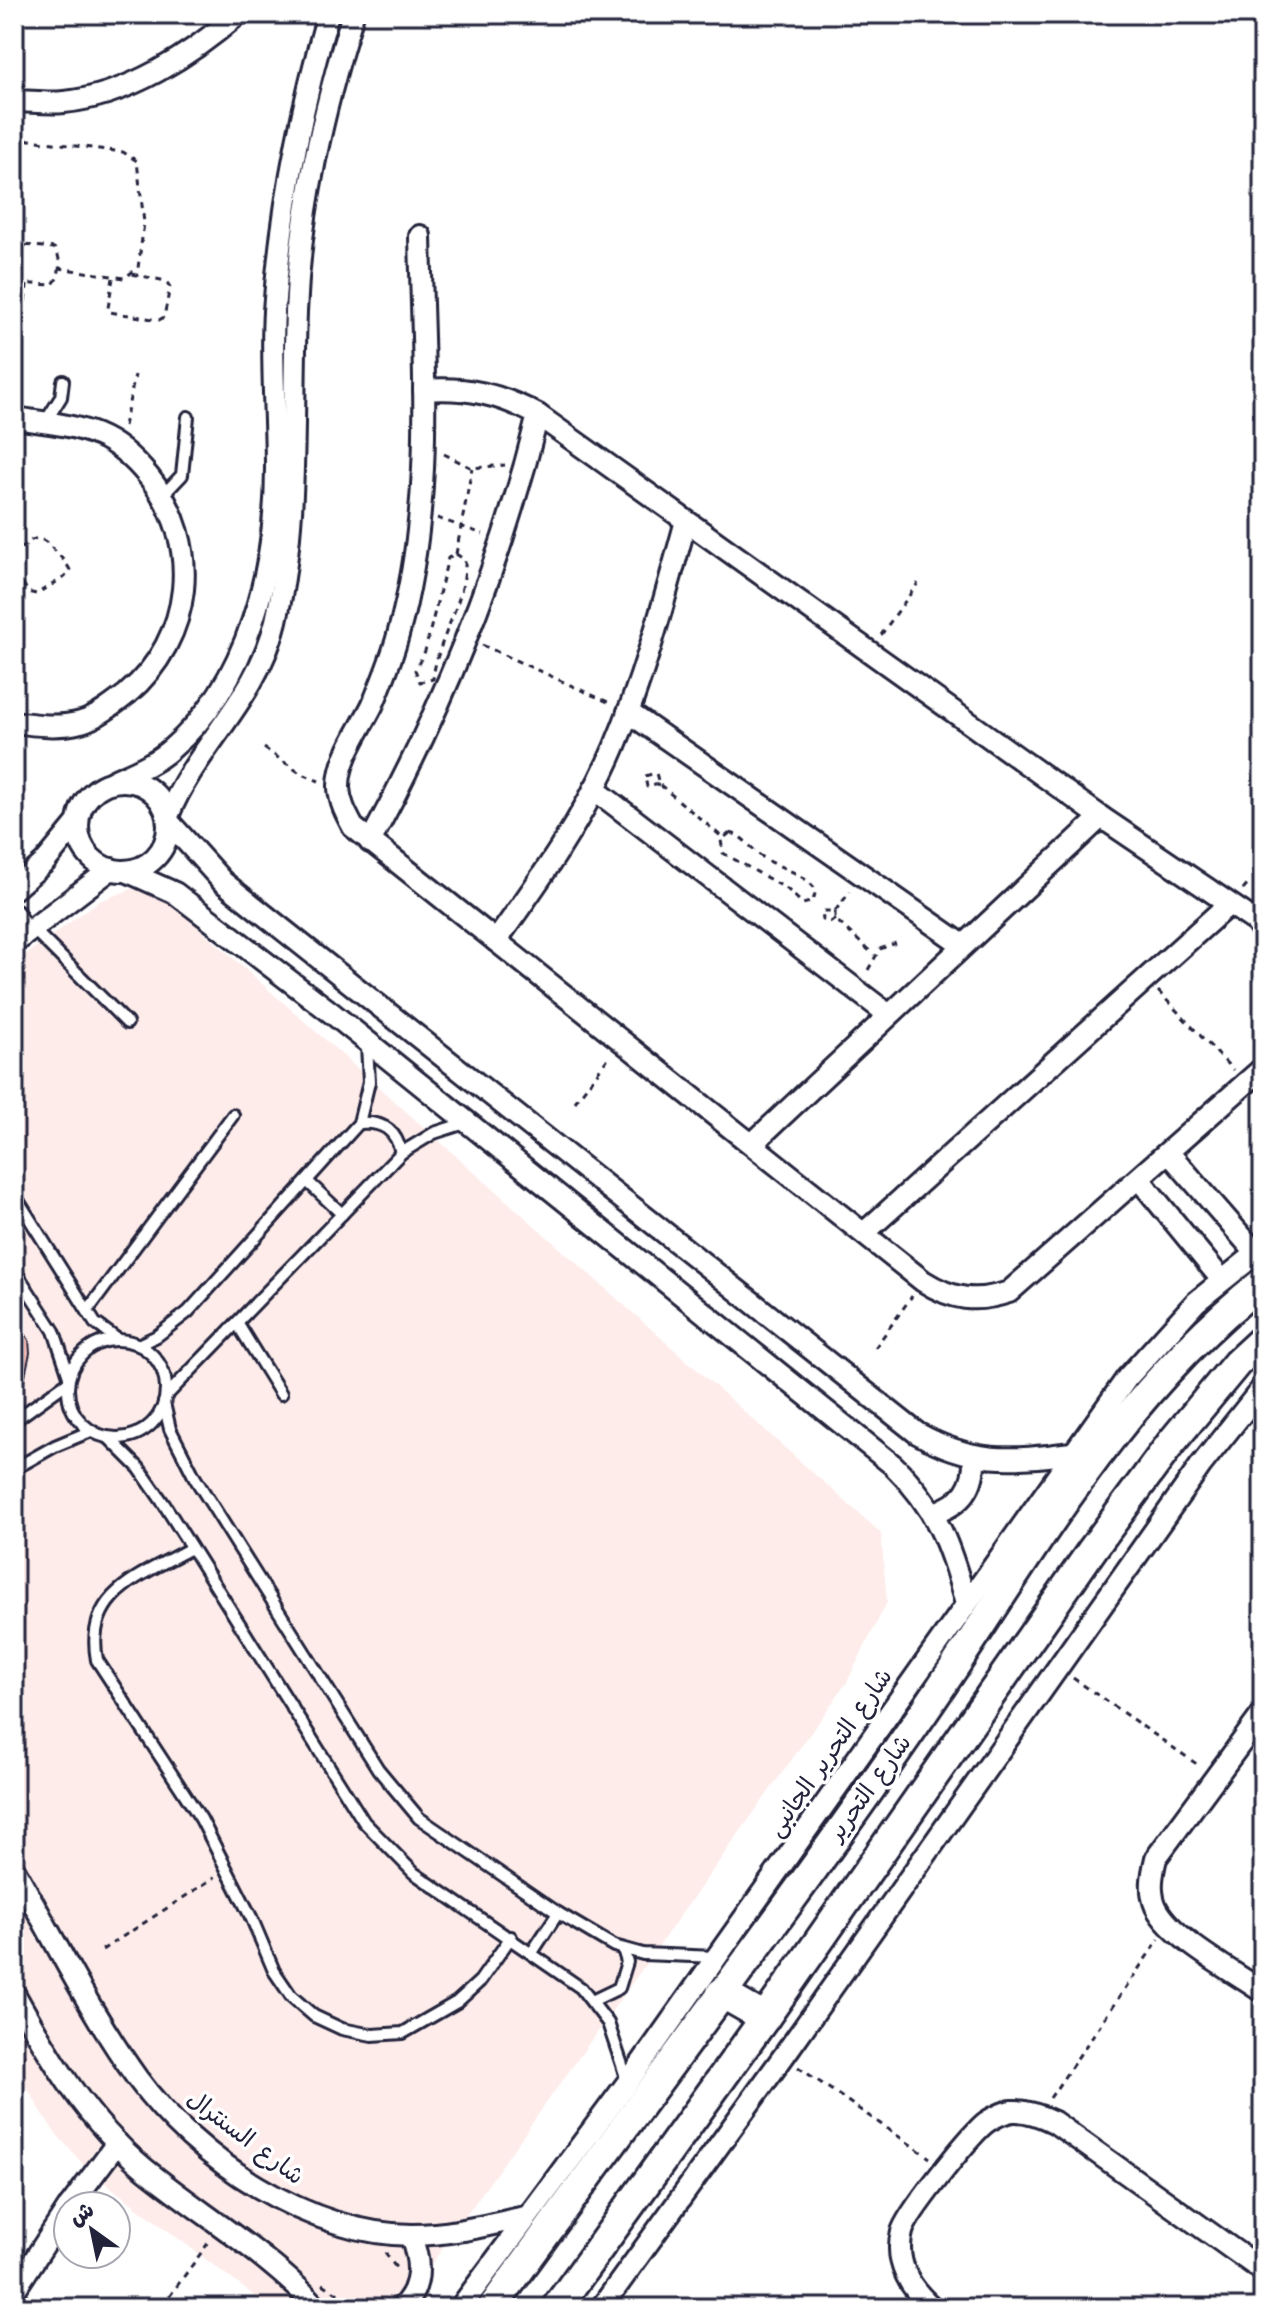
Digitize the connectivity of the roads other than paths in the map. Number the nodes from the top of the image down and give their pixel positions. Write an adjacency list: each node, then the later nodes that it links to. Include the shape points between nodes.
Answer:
1 (238, 14): 4 (street, via 165,67 116,89 64,102)
2 (328, 14): 16 (street, via 295,144 280,236 272,540 252,622 224,684 193,727 170,750)
3 (353, 14): 19 (street, via 315,155 303,232 296,310 294,486 289,556 275,625 249,691 194,763)
4 (14, 101)
5 (420, 236): 7 (street)
6 (63, 381): 11 (lane, via 55,411)
7 (424, 390): 8 (street, via 483,392); 21 (street, via 422,513 414,573 397,638 339,785 342,807)
8 (538, 415): 13 (street); 21 (street, via 503,541 468,638)
9 (188, 417): 12 (lane, via 182,475)
10 (14, 418): 11 (street)
11 (45, 423): 12 (street, via 99,435 138,464)
12 (163, 495): 15 (street, via 179,531 185,570 181,610 167,647 144,679 114,705 82,722)
13 (686, 521): 14 (street); 18 (street)
14 (628, 712): 17 (street); 29 (street)
15 (14, 722)
16 (113, 781): 19 (street, via 154,791); 20 (street, via 95,790)
17 (594, 789): 28 (street, via 548,870); 32 (street)
18 (1101, 817): 24 (street); 29 (street)
19 (168, 818): 22 (street, via 162,849 140,868); 30 (street, via 223,882)
20 (77, 823): 22 (street, via 81,843 93,860); 23 (street)
21 (370, 842): 28 (street)
22 (118, 870): 27 (street); 31 (street, via 175,893)
23 (14, 889)
24 (1229, 904): 26 (street); 46 (street)
25 (14, 915): 27 (street)
26 (1263, 932)
27 (21, 937): 33 (lane)
28 (496, 941): 39 (street)
29 (963, 945): 32 (street)
30 (355, 987): 31 (street); 52 (street)
31 (333, 1014): 34 (street)
32 (889, 1015): 39 (street)
33 (127, 1023)
34 (367, 1041): 37 (street); 38 (lane, via 369,1082)
35 (1263, 1068): 41 (street)
36 (233, 1115): 51 (lane)
37 (471, 1122): 40 (lane, via 434,1133); 57 (street)
38 (359, 1123): 40 (lane, via 392,1131); 43 (lane)
39 (752, 1144): 46 (street)
40 (401, 1153): 45 (lane)
41 (1169, 1153): 42 (street); 47 (street)
42 (1139, 1179): 46 (street, via 1009,1292 984,1301 959,1299 923,1281); 49 (street)
43 (308, 1182): 45 (lane); 56 (lane, via 188,1312)
44 (14, 1194): 51 (lane)
45 (342, 1214): 53 (lane)
46 (864, 1233)
47 (1259, 1250): 49 (street, شارع التحرير الجانبى)
48 (14, 1269): 58 (lane, via 54,1331)
49 (1222, 1280): 59 (street, شارع التحرير الجانبى, via 1172,1326)
50 (1263, 1282): 59 (street, شارع التحرير)
51 (88, 1310): 55 (lane, via 95,1323)
52 (771, 1318): 57 (street); 68 (street, via 917,1433)
53 (237, 1323): 61 (lane); 62 (lane)
54 (1263, 1339): 66 (street, شارع التحرير)
55 (118, 1340): 56 (lane); 58 (lane, via 82,1354)
56 (138, 1345): 62 (lane, via 163,1372)
57 (748, 1347): 71 (street, via 893,1465)
58 (68, 1379): 63 (lane); 64 (lane, via 74,1415)
59 (1136, 1385): 67 (street, شارع التحرير الجانبى); 75 (street, شارع التحرير, via 1049,1522)
60 (1263, 1387): 69 (street)
61 (281, 1394)
62 (165, 1399): 65 (lane, via 143,1431); 79 (lane, via 170,1429 195,1478 397,1795 428,1825)
63 (14, 1421)
64 (91, 1431): 65 (lane); 70 (lane)
65 (109, 1438): 72 (lane, via 139,1468)
66 (1171, 1443): 69 (street); 76 (street, شارع التحرير)
67 (1072, 1453): 68 (street, via 1017,1460); 73 (street, شارع التحرير الجانبى)
68 (974, 1458): 71 (street, via 970,1487 961,1499)
69 (1201, 1465): 77 (street)
70 (14, 1469)
71 (934, 1513): 73 (street)
72 (191, 1548): 80 (lane, via 364,1822 414,1873); 80 (lane, via 106,1601 96,1619 97,1660 172,1770 291,1996 314,2016 342,2029 372,2035 403,2033 431,2020 480,1981)
73 (966, 1604): 75 (street, شارع التحرير الجانبى)
74 (1263, 1713): 84 (street, via 1156,1858 1151,1882 1155,1905 1168,1926)
75 (906, 1715): 83 (street, شارع التحرير الجانبى); 85 (street, شارع التحرير)
76 (925, 1785): 77 (street); 88 (street, شارع التحرير)
77 (957, 1807): 98 (street)
78 (14, 1869): 95 (street, شارع السنترال, via 137,2078 193,2138 291,2206 342,2225)
79 (558, 1913): 81 (lane); 82 (lane)
80 (511, 1937): 82 (lane)
81 (623, 1949): 83 (lane); 87 (lane, via 627,1962 619,1988)
82 (533, 1951): 87 (lane)
83 (716, 1957): 89 (street, شارع التحرير الجانبى)
84 (1263, 1992)
85 (721, 1993): 88 (street); 90 (street, شارع التحرير)
86 (15, 1995): 91 (street, via 74,2095)
87 (594, 2000): 89 (lane, via 608,2023)
88 (765, 2018): 96 (street, شارع التحرير)
89 (628, 2082): 90 (street, شارع التحرير الجانبى)
90 (604, 2134): 93 (street, شارع التحرير الجانبى); 103 (street, شارع التحرير)
91 (117, 2143): 92 (street); 100 (street)
92 (82, 2190)
93 (525, 2217): 95 (street, شارع السنترال); 102 (street, شارع التحرير الجانبى)
94 (52, 2233): 99 (street)
95 (410, 2235): 101 (street, via 419,2256 418,2279)
96 (588, 2262): 98 (street); 104 (street, شارع التحرير)
97 (1263, 2271): 106 (street, via 1039,2114 1012,2111 986,2122 902,2230 906,2276)
98 (621, 2279): 105 (street)
99 (14, 2291)
100 (318, 2308)
101 (401, 2308)
102 (460, 2308)
103 (492, 2308)
104 (556, 2308)
105 (601, 2308)
106 (933, 2308)

